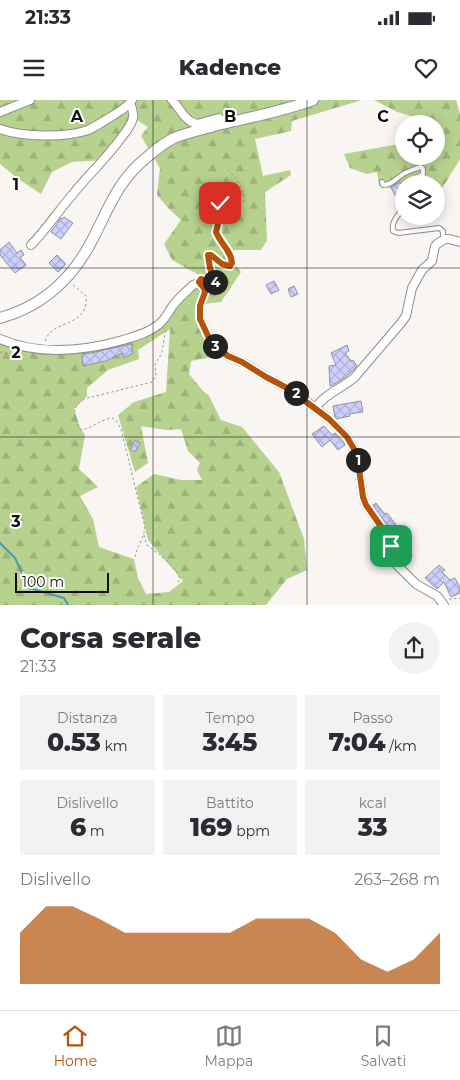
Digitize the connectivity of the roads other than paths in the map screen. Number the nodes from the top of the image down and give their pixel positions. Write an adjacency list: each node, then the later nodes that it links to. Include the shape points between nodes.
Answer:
1 (30, 100): 5 (street)
2 (172, 100): 6 (street, via 193,124 219,118)
3 (313, 100): 6 (main road)
4 (131, 102): 7 (street, via 82,132 55,136); 15 (street, via 133,117 127,131)
5 (0, 112)
6 (225, 124): 16 (main road, via 171,140 137,165 116,191 89,245 66,279 27,309)
7 (0, 129)
8 (402, 175): 9 (lane, via 419,167 423,168)
9 (421, 175)
10 (395, 180): 11 (lane, via 383,185)
11 (382, 182)
12 (395, 220): 13 (lane, via 393,231 439,228 443,232)
13 (443, 240): 14 (street); 18 (street, via 435,246 432,261 422,270 412,288 401,324 354,378)
14 (460, 242)
15 (31, 245)
16 (0, 318)
17 (0, 339): 18 (street, via 29,348 61,351 106,345 147,333 167,317 193,285 200,284 205,292 200,319 215,346 289,389)
18 (315, 409): 19 (street, via 347,437 354,449 366,505 387,535 398,565 416,584)
19 (442, 602)

